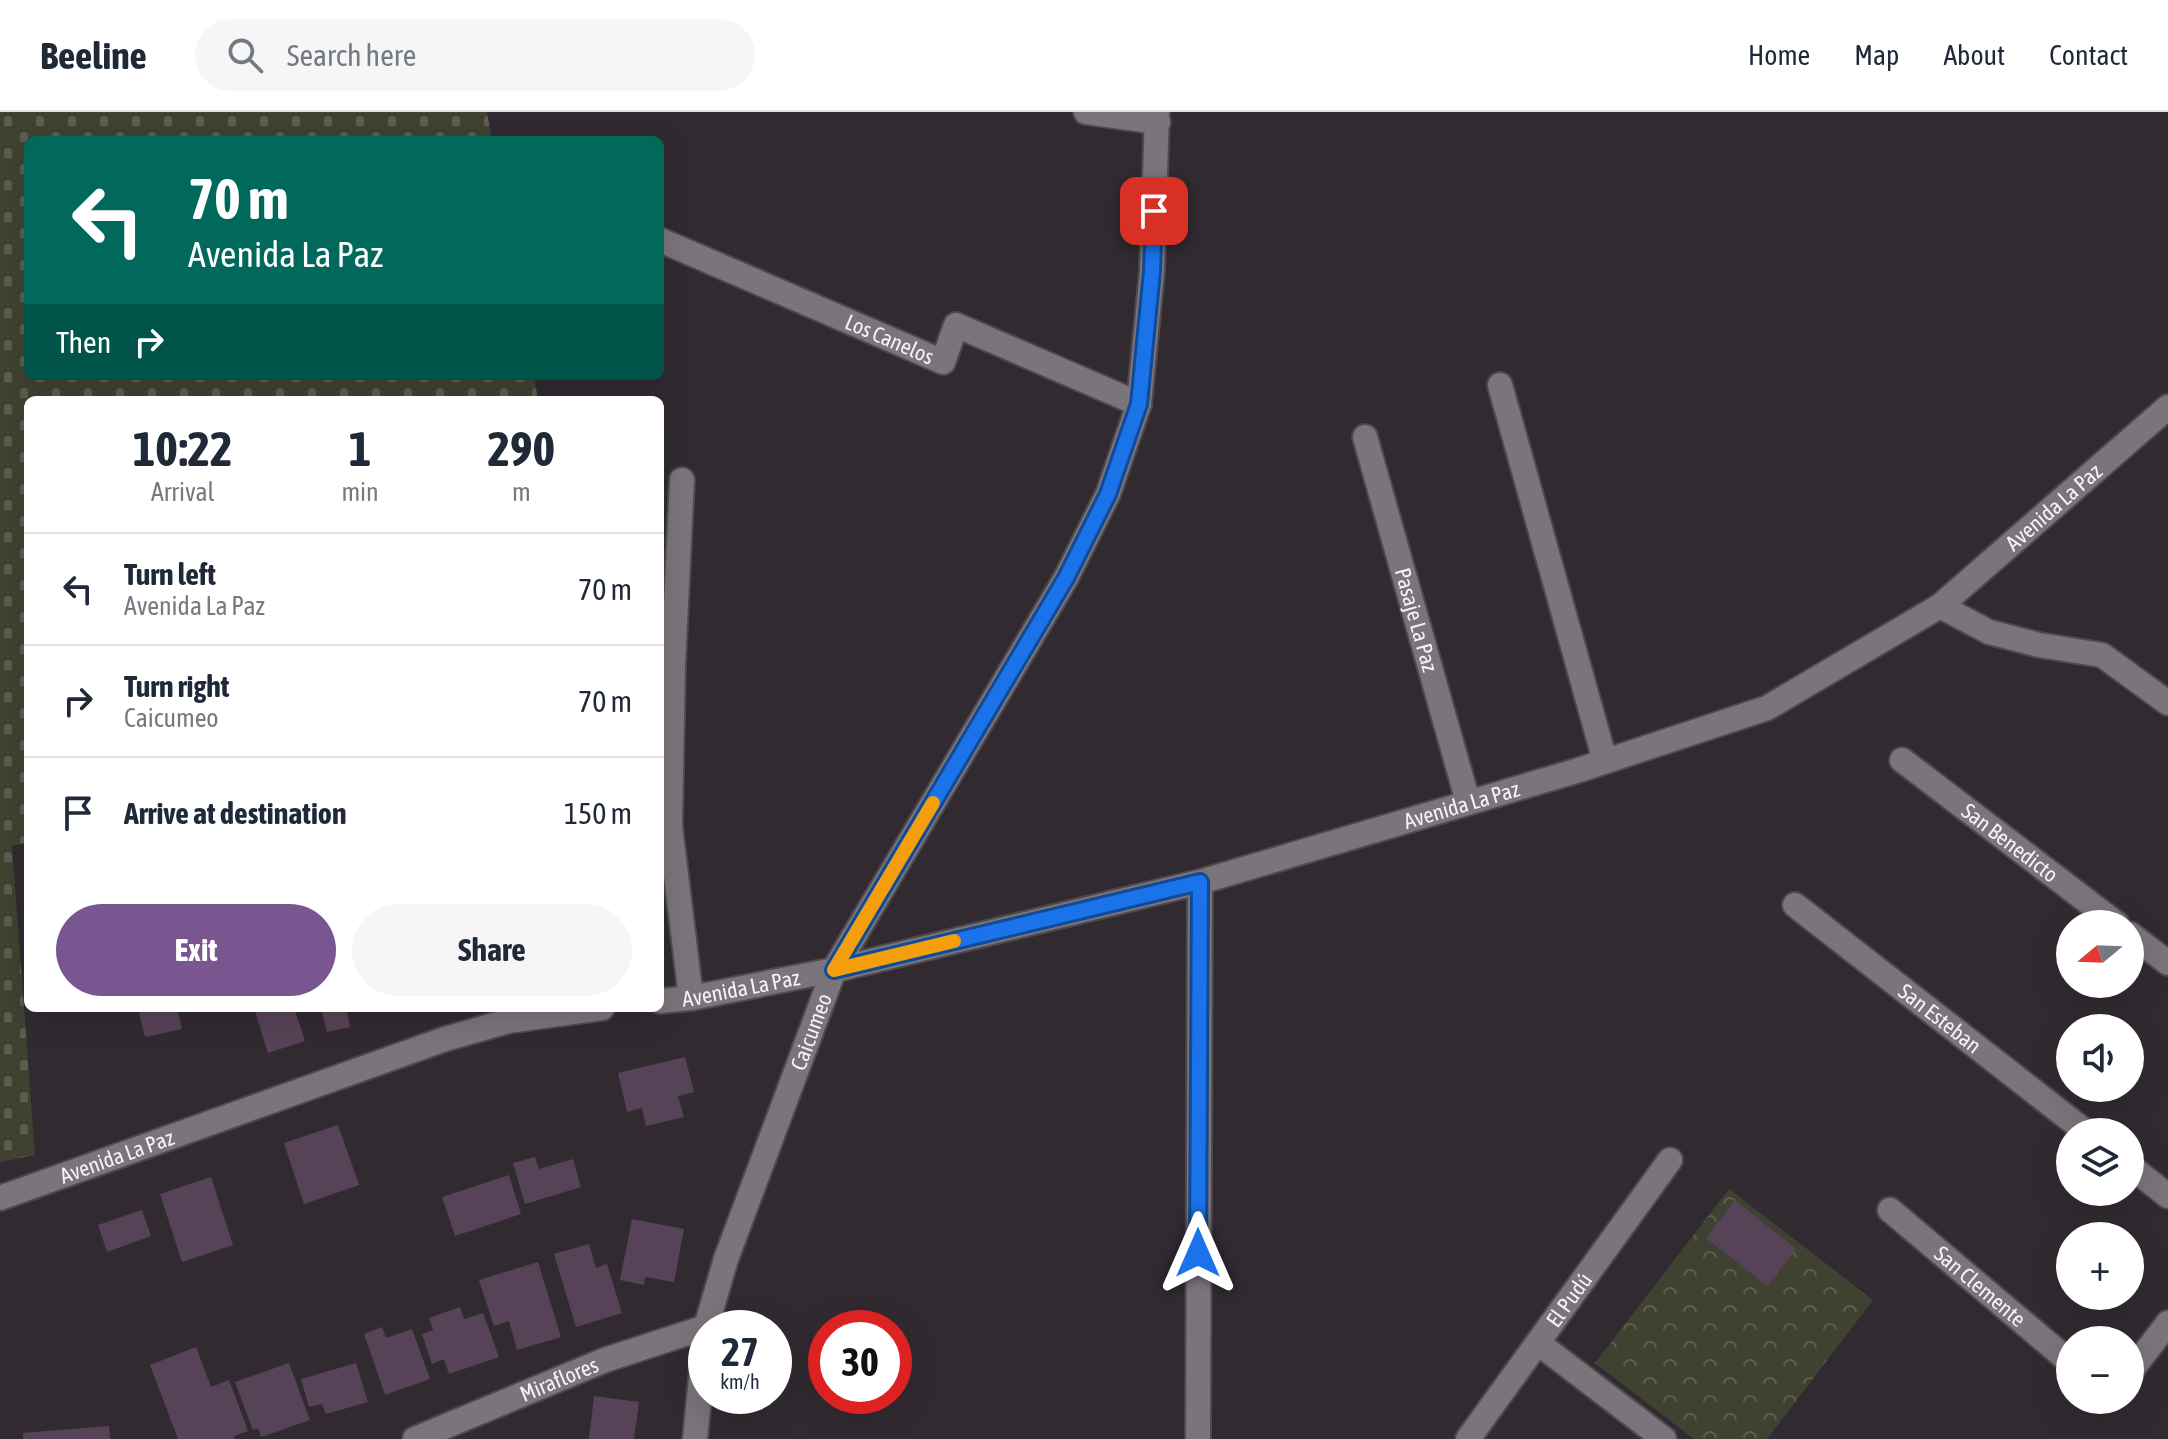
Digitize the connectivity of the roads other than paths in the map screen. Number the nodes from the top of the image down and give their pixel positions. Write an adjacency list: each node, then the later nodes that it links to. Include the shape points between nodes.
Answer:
1 (1086, 112): 2 (street)
2 (1158, 117): 5 (street, Caicumeo, via 1152,271)
3 (664, 242): 5 (street, Los Canelos, via 943,362 956,325)
4 (1500, 385): 12 (street)
5 (1139, 404): 19 (street, Caicumeo, via 1108,494 1066,578)
6 (2168, 407): 9 (street, Avenida La Paz)
7 (1365, 437): 13 (street, Pasaje La Paz)
8 (682, 480): 20 (street, via 670,826)
9 (1940, 606): 10 (street, via 1989,632 2102,655); 12 (street, Avenida La Paz, via 1767,708)
10 (2168, 703)
11 (1902, 760): 16 (street, San Benedicto)
12 (1605, 761): 13 (street, Avenida La Paz)
13 (1468, 802): 14 (street, Avenida La Paz)
14 (1200, 882): 19 (street, Avenida La Paz); 38 (street)
15 (1795, 905): 23 (street, San Esteban)
16 (2099, 910)
17 (2144, 945): 18 (street)
18 (2168, 963)
19 (834, 970): 20 (street, Avenida La Paz); 29 (street, Caicumeo)
20 (691, 998): 21 (street, Avenida La Paz)
21 (664, 1001)
22 (573, 1012): 27 (street, Avenida La Paz, via 508,1021 445,1039)
23 (2068, 1118)
24 (1670, 1160): 32 (street, El Pudú)
25 (2144, 1177): 26 (street)
26 (2168, 1196)
27 (0, 1198)
28 (1890, 1210): 33 (street, San Clemente)
29 (711, 1310)
30 (2168, 1323): 34 (street)
31 (688, 1333): 36 (street, Miraflores, via 605,1360)
32 (1538, 1343): 39 (street, El Pudú); 40 (street)
33 (2056, 1350)
34 (2144, 1354)
35 (697, 1414): 37 (street, Caicumeo)
36 (415, 1439)
37 (695, 1439)
38 (1198, 1439)
39 (1468, 1439)
40 (1664, 1439)

